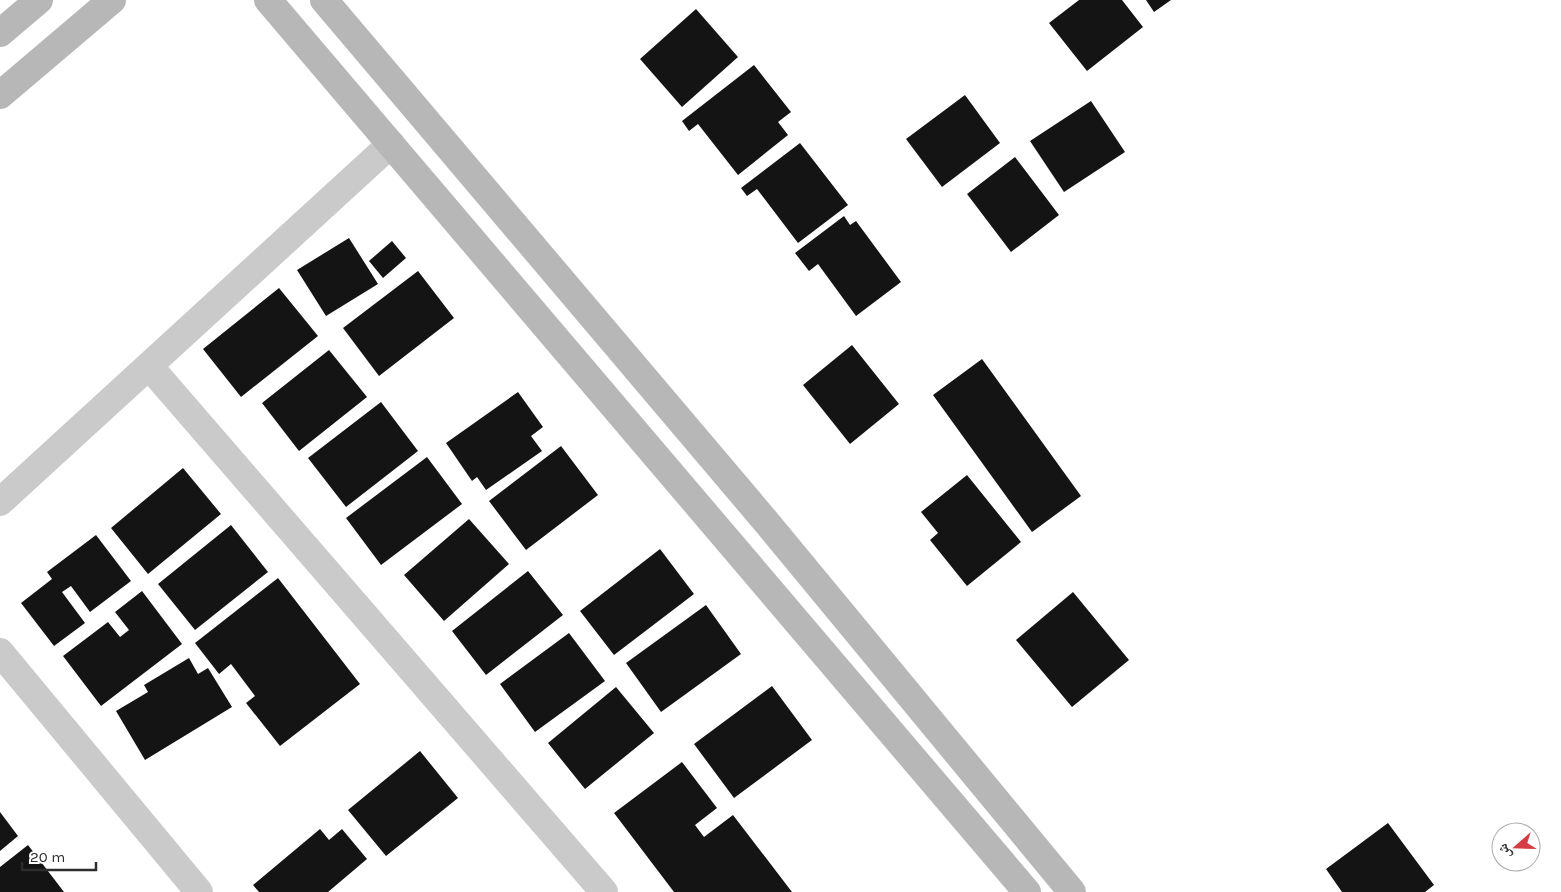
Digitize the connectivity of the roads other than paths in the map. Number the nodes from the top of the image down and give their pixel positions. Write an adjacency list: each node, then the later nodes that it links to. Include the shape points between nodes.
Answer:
1 (39, 0): 5 (street)
2 (112, 0): 6 (street)
3 (268, 0): 7 (street)
4 (324, 0): 14 (street, via 762,517)
5 (0, 33)
6 (0, 95)
7 (391, 144): 8 (street); 13 (street)
8 (149, 366): 9 (street); 12 (street)
9 (0, 502)
10 (0, 652): 11 (street)
11 (199, 892)
12 (604, 892)
13 (1027, 892)
14 (1072, 892)

